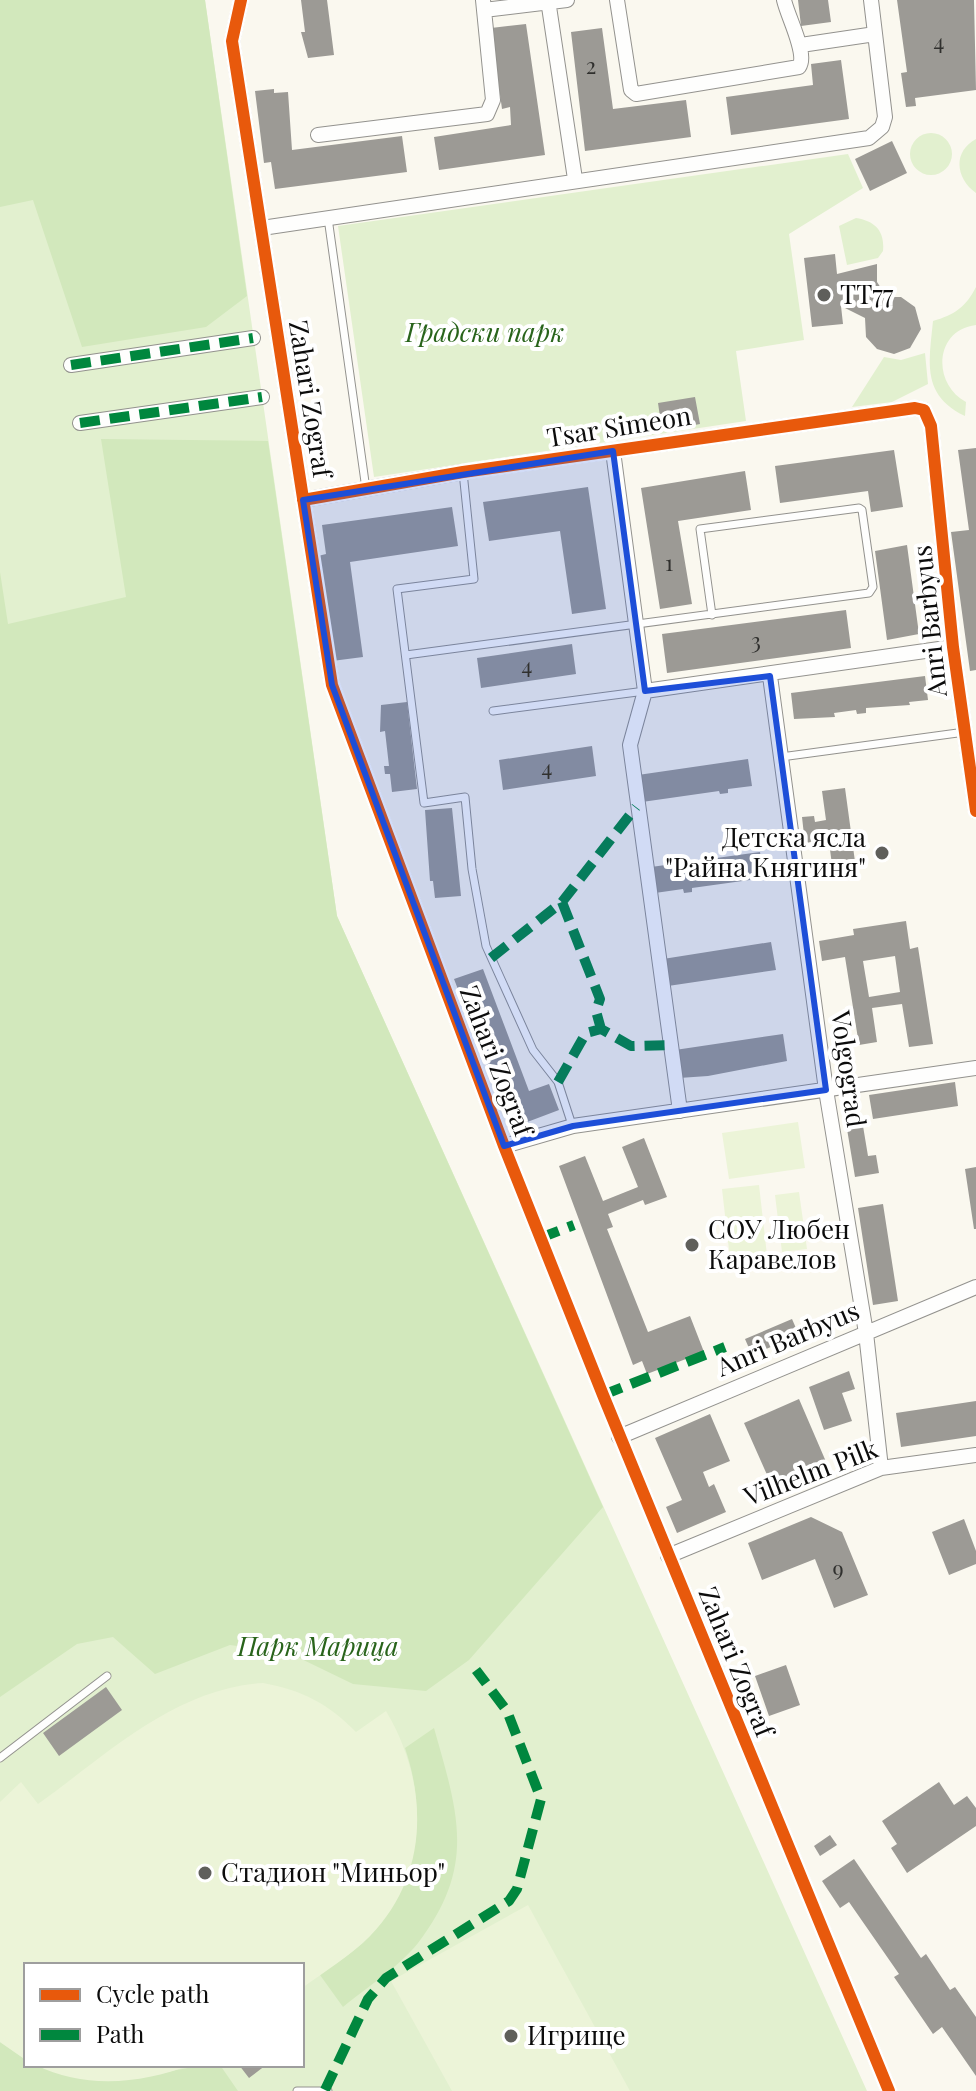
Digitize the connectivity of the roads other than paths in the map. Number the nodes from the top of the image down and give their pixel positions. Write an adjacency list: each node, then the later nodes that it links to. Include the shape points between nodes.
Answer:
1 (241, 0): 13 (street, Zahari Zograf, via 232,41)
2 (567, 0): 6 (street)
3 (617, 0): 9 (street, via 631,90 636,94 799,67)
4 (784, 0): 9 (street, via 788,23)
5 (871, 0): 8 (street)
6 (548, 1): 7 (street); 11 (street)
7 (484, 5): 10 (street, via 493,100 487,114)
8 (875, 34): 9 (street); 11 (street, via 884,106 882,127 869,138)
9 (801, 45)
10 (318, 135)
11 (575, 179): 12 (street)
12 (328, 218): 13 (street); 21 (lane)
13 (262, 228): 22 (street, Zahari Zograf)
14 (253, 338): 15 (street)
15 (71, 365)
16 (262, 397): 17 (street)
17 (80, 423)
18 (931, 426): 19 (street, Tsar Simeon, via 924,410 915,408); 25 (street, Anri Barbyus)
19 (613, 451): 20 (street, Tsar Simeon); 24 (street)
20 (463, 472): 21 (street, Tsar Simeon); 26 (lane, via 474,579 397,589)
21 (366, 489): 22 (street, Tsar Simeon)
22 (303, 500): 37 (street, Zahari Zograf, via 332,685)
23 (712, 615): 23 (lane, via 872,591 862,510 700,529); 24 (lane)
24 (637, 626): 26 (lane); 28 (street)
25 (953, 647): 27 (street); 30 (street, Anri Barbyus)
26 (406, 655): 36 (lane, via 424,803 465,797 486,946 533,1050 558,1082)
27 (770, 676): 28 (street); 31 (street, Volgograd)
28 (645, 691): 29 (lane); 35 (street, via 630,745)
29 (493, 711)
30 (971, 731): 31 (lane); 32 (street, Anri Barbyus)
31 (780, 757): 34 (street, Volgograd)
32 (976, 811)
33 (976, 1068): 34 (street)
34 (826, 1090): 35 (street); 39 (street, Volgograd)
35 (680, 1111): 36 (street)
36 (573, 1126): 37 (street)
37 (504, 1146): 40 (street, Zahari Zograf)
38 (976, 1287): 39 (street, Anri Barbyus)
39 (866, 1333): 40 (street, Anri Barbyus); 42 (street, Volgograd)
40 (619, 1437): 43 (street, Zahari Zograf)
41 (976, 1455): 42 (street, Vilhelm Pilk)
42 (881, 1468): 43 (street, Vilhelm Pilk)
43 (668, 1556): 48 (street, Zahari Zograf)
44 (107, 1676): 45 (lane)
45 (0, 1758)
46 (297, 2091): 47 (lane)
47 (328, 2091)
48 (889, 2091)

